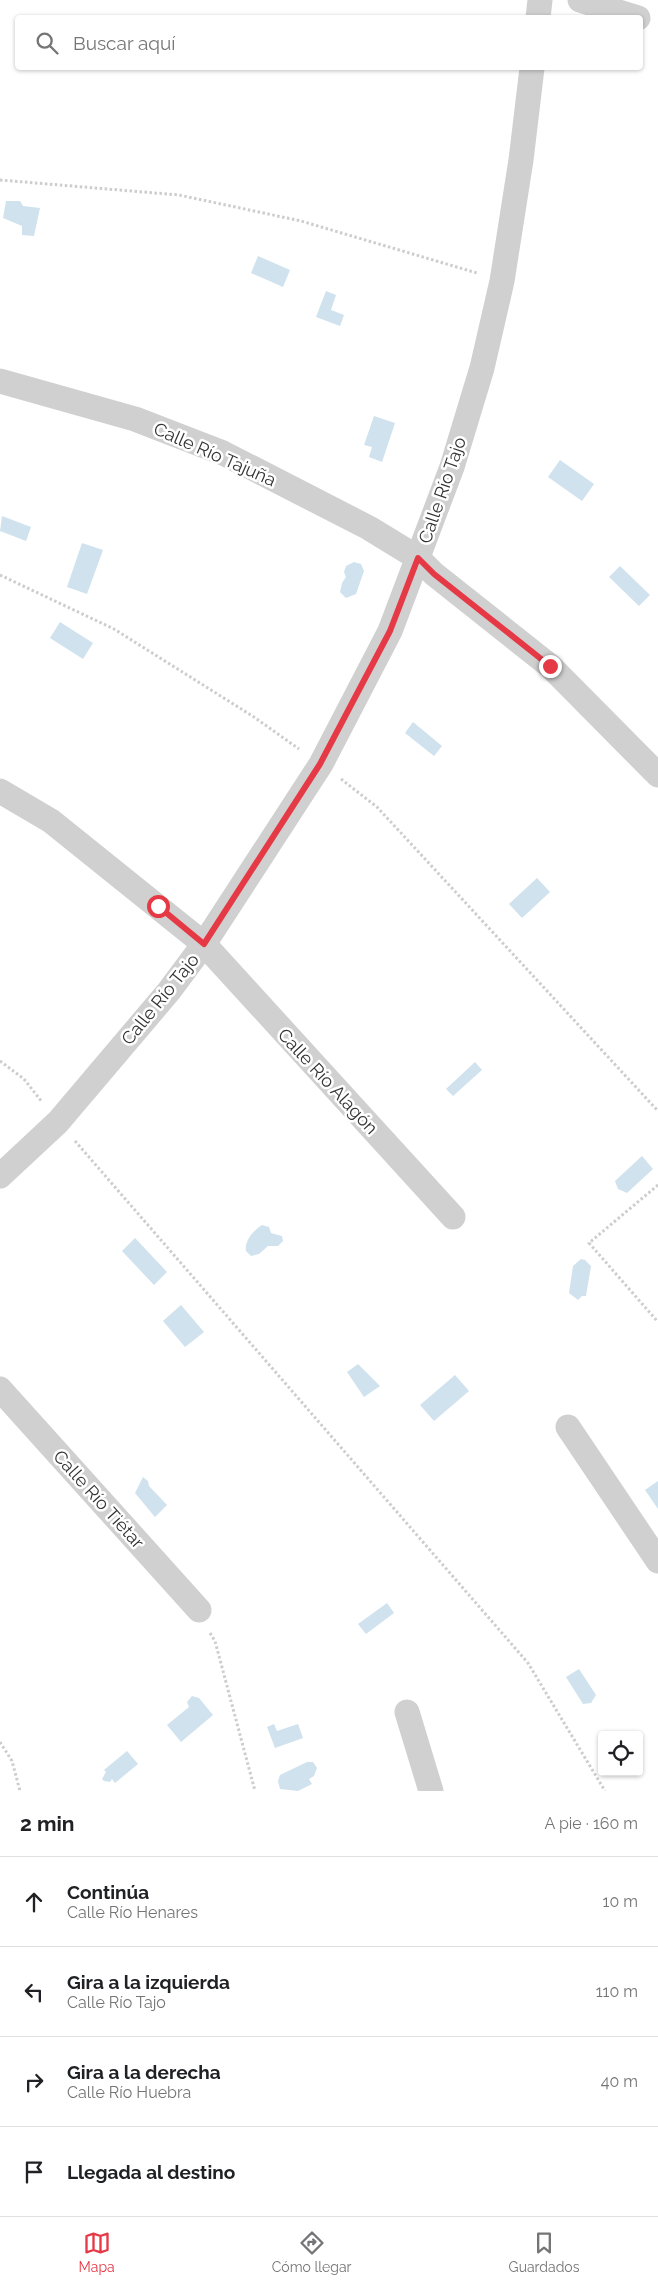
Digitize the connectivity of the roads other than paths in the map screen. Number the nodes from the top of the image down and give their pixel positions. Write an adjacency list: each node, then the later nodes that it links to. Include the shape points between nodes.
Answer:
1 (540, 0): 3 (street)
2 (580, 0): 4 (street)
3 (538, 15)
4 (630, 15)
5 (643, 19): 6 (street)
6 (658, 24)
7 (532, 70): 9 (street, Calle Río Tajo, via 502,281 482,368 452,467)
8 (0, 381): 9 (street, Calle Río Tajuña, via 135,419 223,454 369,528)
9 (418, 558): 10 (street, Calle Río Tajuña, via 550,666); 12 (street, Calle Río Tajo, via 390,631 320,764)
10 (658, 775)
11 (0, 792): 12 (street, Calle Río Alagón, via 51,821)
12 (204, 944): 13 (street, Calle Río Tajo, via 169,991 58,1122); 14 (street, Calle Río Alagón)
13 (0, 1176)
14 (453, 1216)
15 (0, 1389): 18 (street, Calle Río Tiétar)
16 (568, 1427): 17 (street)
17 (658, 1561)
18 (199, 1610)
19 (407, 1712): 20 (street)
20 (430, 1791)

